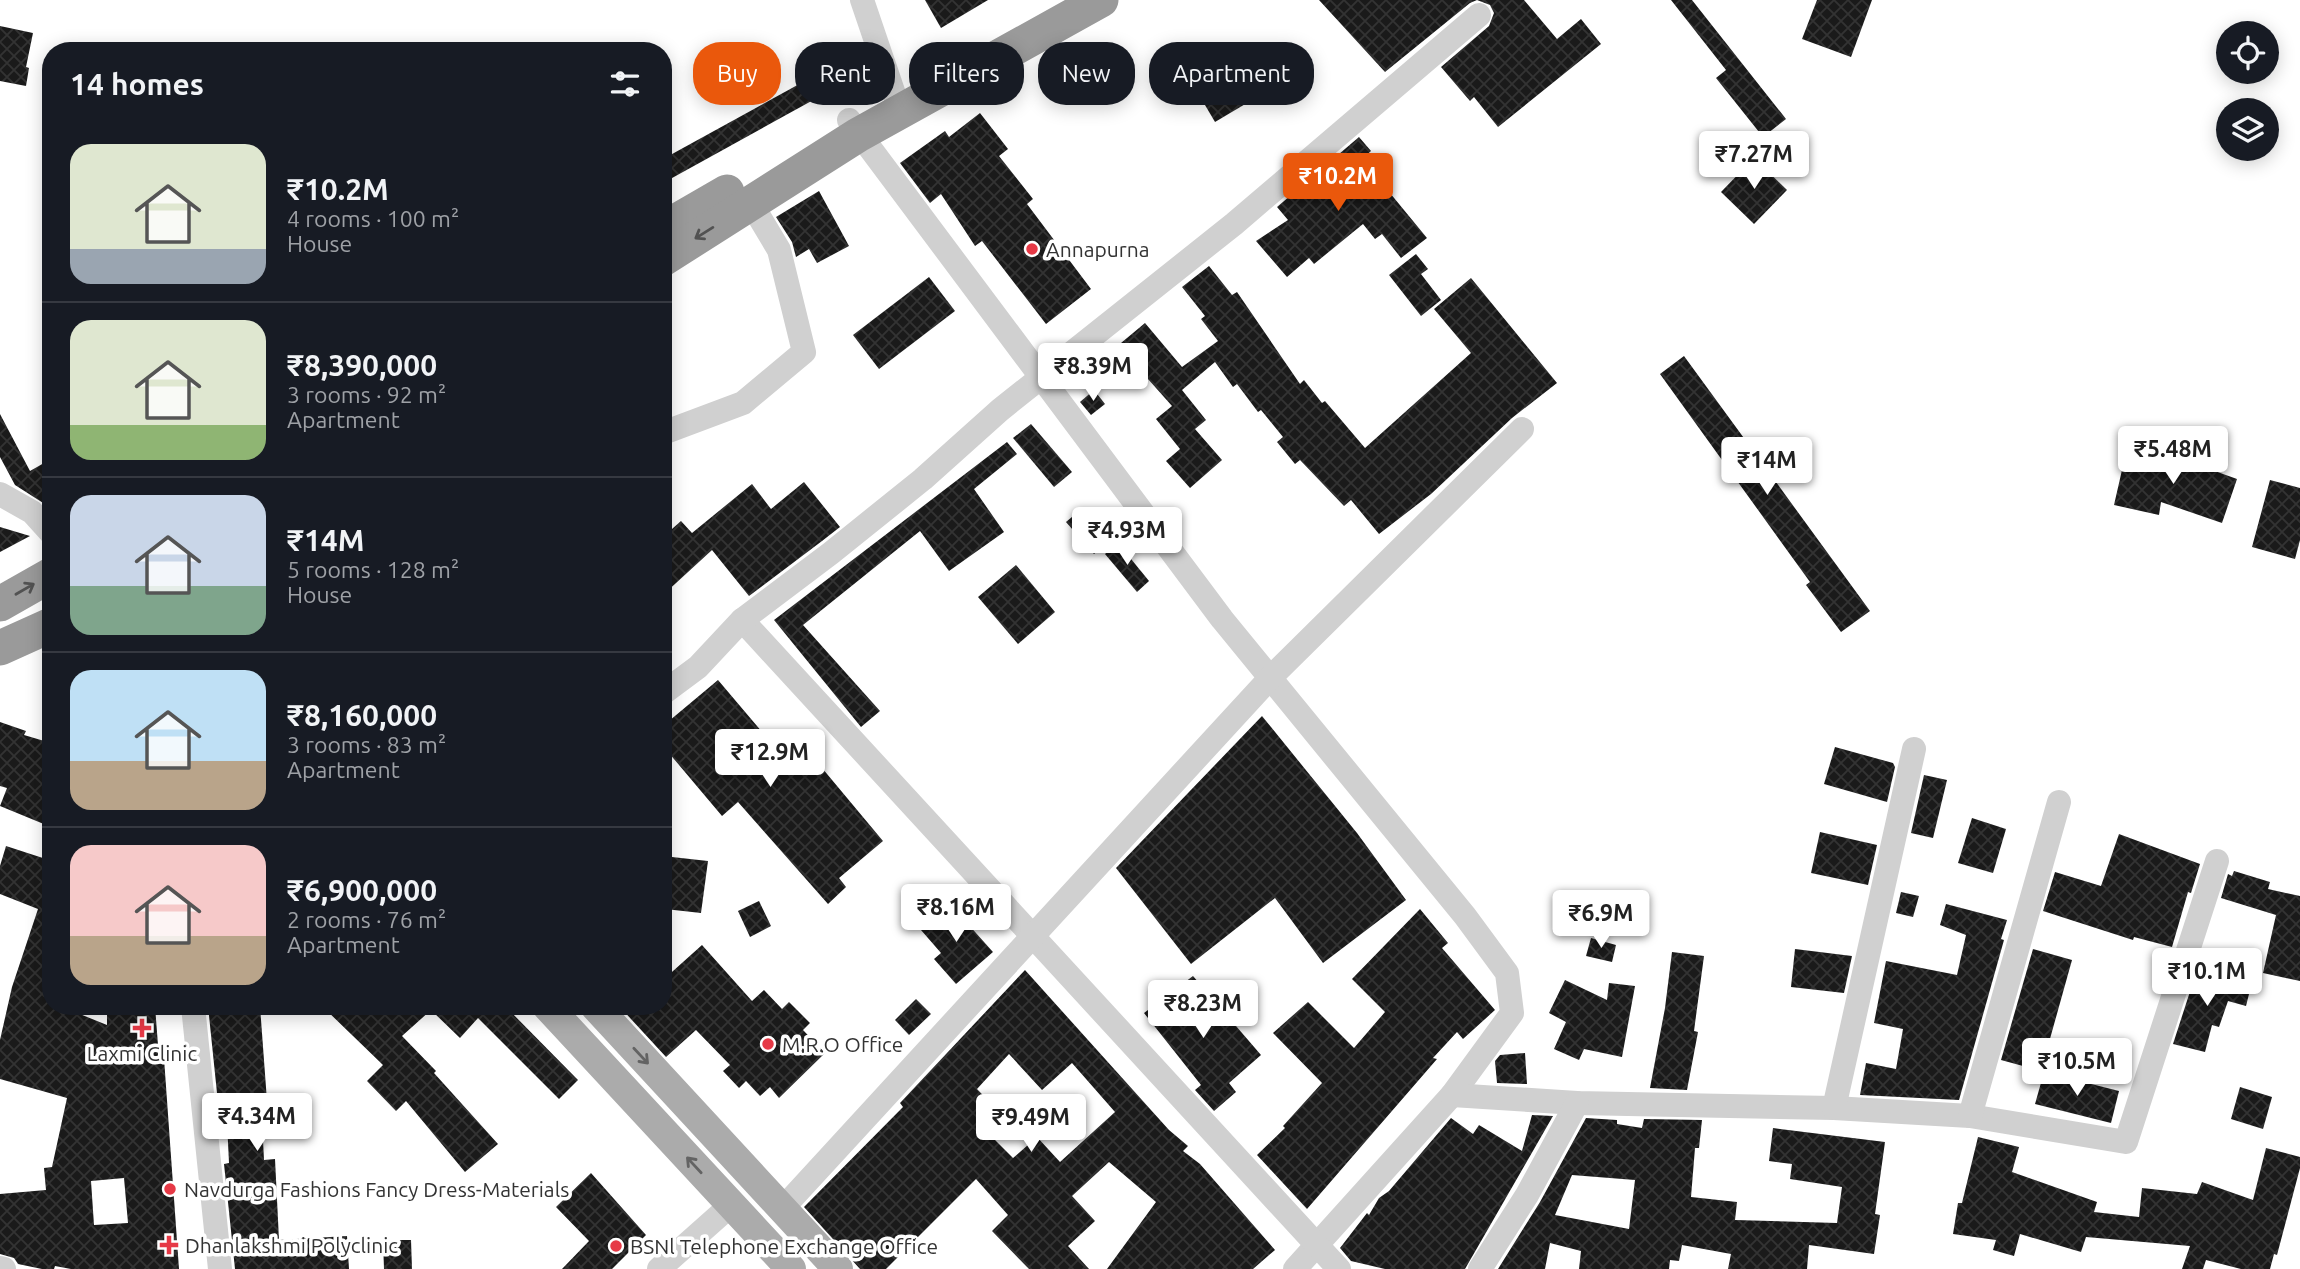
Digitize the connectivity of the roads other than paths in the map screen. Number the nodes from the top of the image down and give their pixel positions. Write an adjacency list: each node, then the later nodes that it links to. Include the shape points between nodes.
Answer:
1 (862, 0): 5 (street)
2 (1053, 0): 5 (highway)
3 (1101, 0): 5 (highway)
4 (1479, 15): 10 (street, via 1234,225)
5 (899, 102): 6 (highway)
6 (853, 128): 7 (highway); 8 (highway); 10 (street)
7 (751, 203): 9 (highway, one-way to 9); 12 (street, via 779,250 804,352 744,402)
8 (672, 224)
9 (672, 253)
10 (1041, 380): 17 (street); 20 (street)
11 (1522, 429): 20 (street)
12 (672, 430)
13 (0, 494): 14 (street)
14 (42, 523)
15 (42, 580): 16 (highway, one-way to 15)
16 (0, 604)
17 (742, 620): 21 (street, via 698,667); 25 (street)
18 (42, 629): 19 (highway)
19 (0, 648)
20 (1270, 678): 25 (street); 30 (street, via 1507,973 1511,1013)
21 (672, 686)
22 (1914, 749): 33 (street)
23 (2059, 803): 34 (street)
24 (2217, 861): 34 (street, via 2126,1142)
25 (1033, 936): 36 (street); 37 (street)
26 (194, 1015): 38 (street)
27 (555, 1015): 32 (main road)
28 (603, 1015): 29 (main road, one-way to 29)
29 (667, 1084): 32 (main road); 36 (main road)
30 (1452, 1095): 31 (street); 37 (street)
31 (1577, 1103): 33 (street); 44 (street)
32 (641, 1108): 35 (main road, one-way to 32)
33 (1834, 1108): 34 (street)
34 (1970, 1116)
35 (731, 1205): 39 (street); 40 (main road)
36 (782, 1209): 41 (main road)
37 (1316, 1246): 42 (street); 43 (street)
38 (220, 1269)
39 (659, 1269)
40 (791, 1269)
41 (838, 1269)
42 (1295, 1269)
43 (1339, 1269)
44 (1480, 1269)

